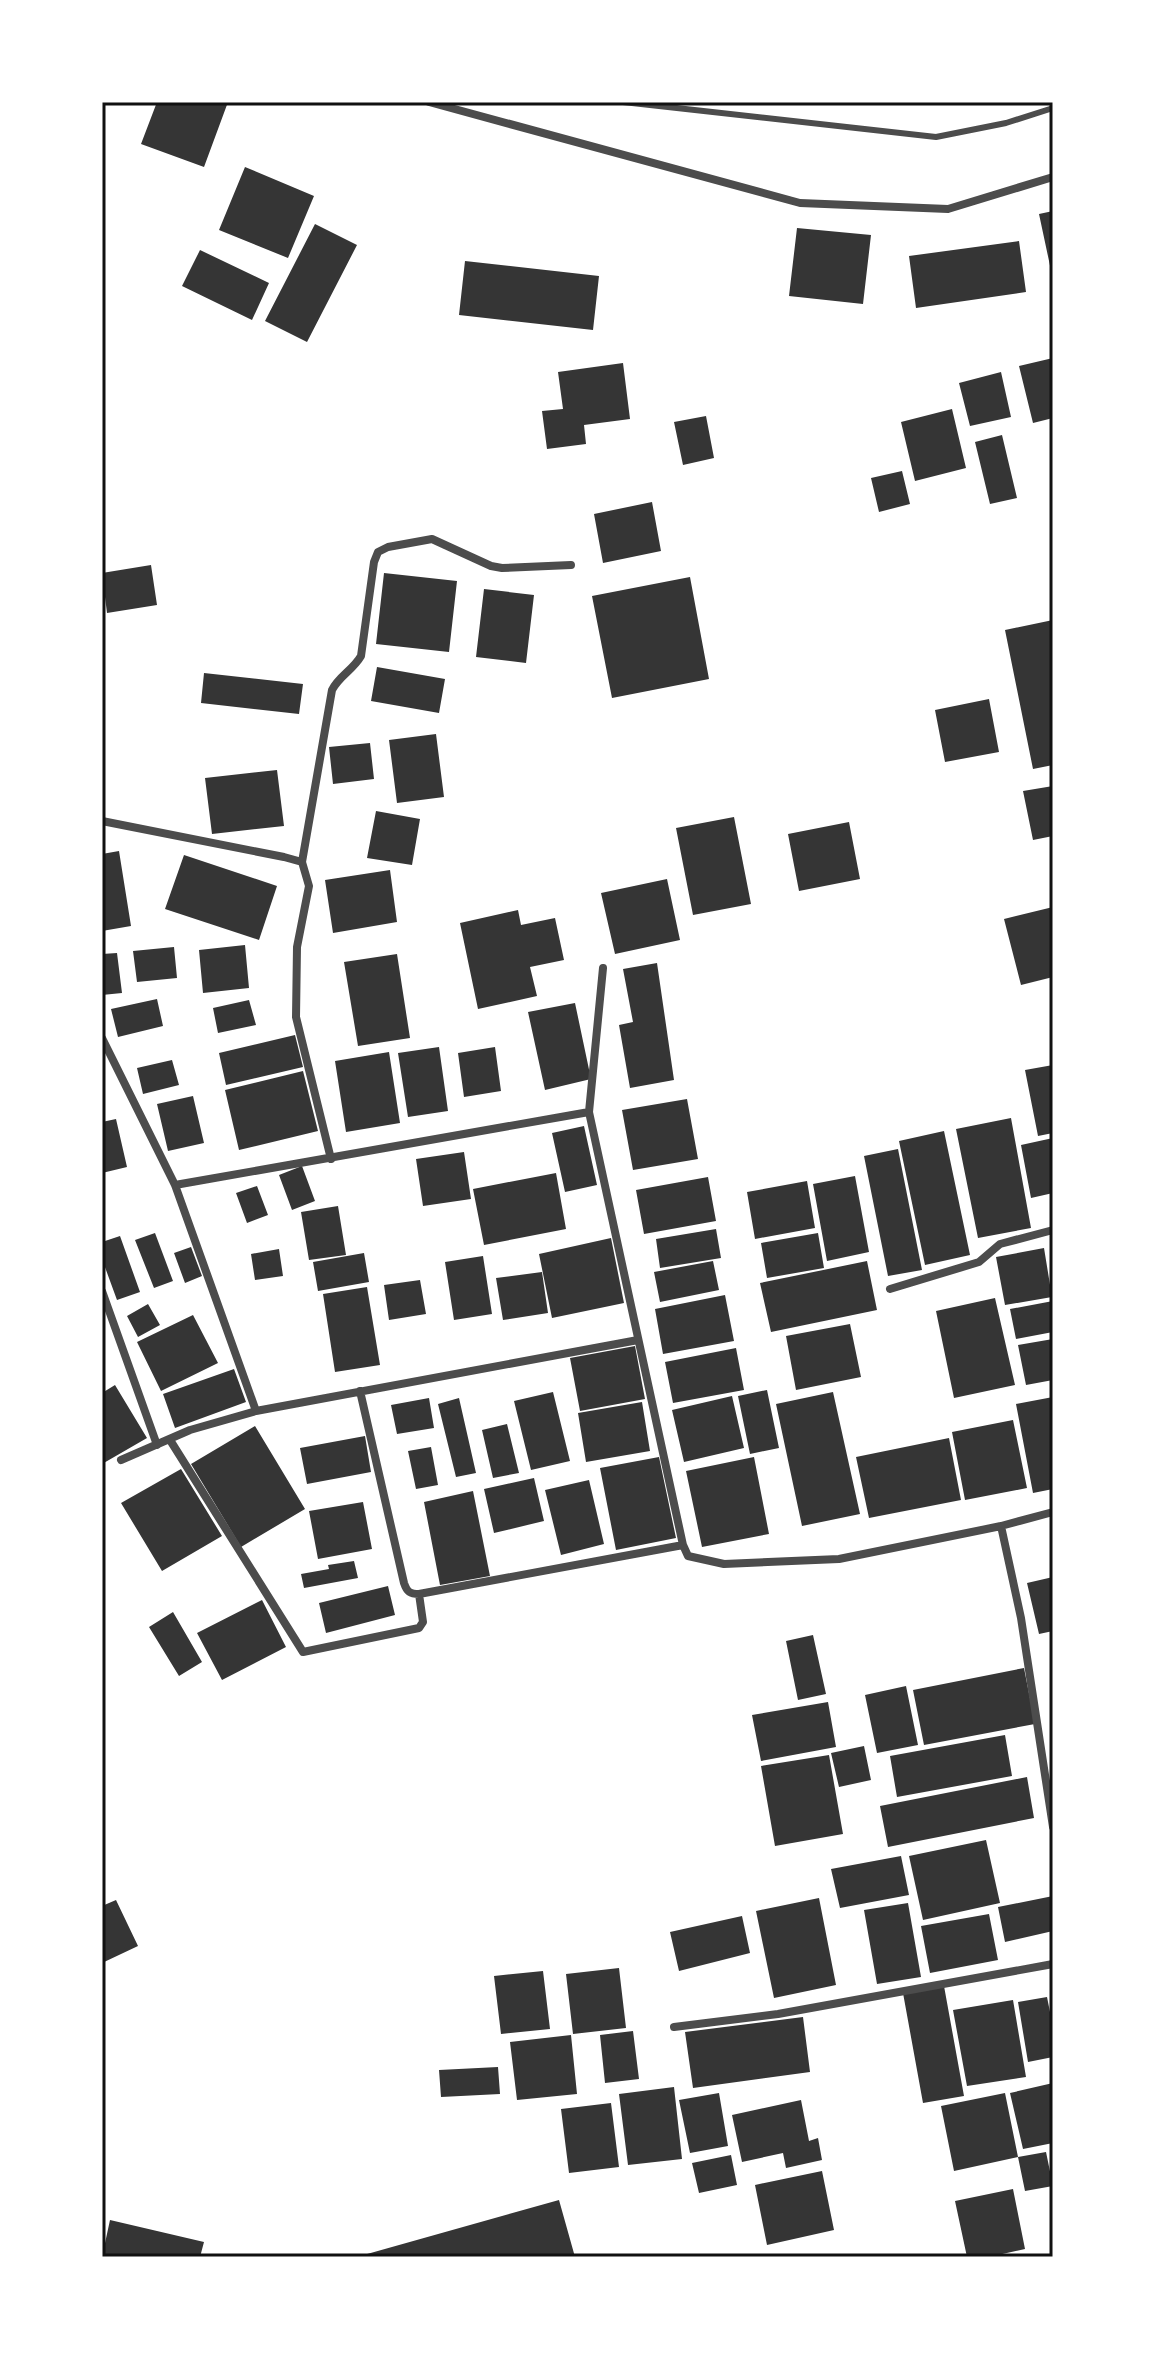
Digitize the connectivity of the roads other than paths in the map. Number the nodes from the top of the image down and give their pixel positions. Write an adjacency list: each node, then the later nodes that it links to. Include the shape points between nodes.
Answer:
1 (429, 102): 5 (street, via 800,203 948,209)
2 (623, 102): 3 (lane)
3 (642, 104): 4 (lane, via 936,137)
4 (1053, 108)
5 (1053, 177)
6 (571, 565): 8 (street, via 491,566 432,539 378,552 361,656 332,690)
7 (102, 821): 8 (street)
8 (302, 862): 12 (street, via 309,886 297,947 296,1017)
9 (603, 968): 11 (street)
10 (102, 1038): 13 (street)
11 (589, 1112): 12 (street); 17 (street)
12 (331, 1159): 13 (street)
13 (175, 1185): 19 (street)
14 (1053, 1230): 15 (street, via 1000,1244 979,1262)
15 (890, 1289)
16 (102, 1291): 21 (street)
17 (638, 1340): 18 (street); 25 (street)
18 (360, 1391): 19 (street); 26 (street, via 404,1583 411,1594)
19 (256, 1411): 20 (street)
20 (170, 1440): 21 (street); 26 (street, via 300,1650 419,1628)
21 (157, 1445): 22 (street)
22 (121, 1460)
23 (1053, 1512): 24 (street)
24 (1001, 1526): 25 (street, via 839,1559 724,1564 688,1556); 27 (street, via 1021,1618)
25 (683, 1545): 26 (street)
26 (419, 1594)
27 (1053, 1827)
28 (1053, 1964): 29 (street, via 778,2014)
29 (674, 2027)

